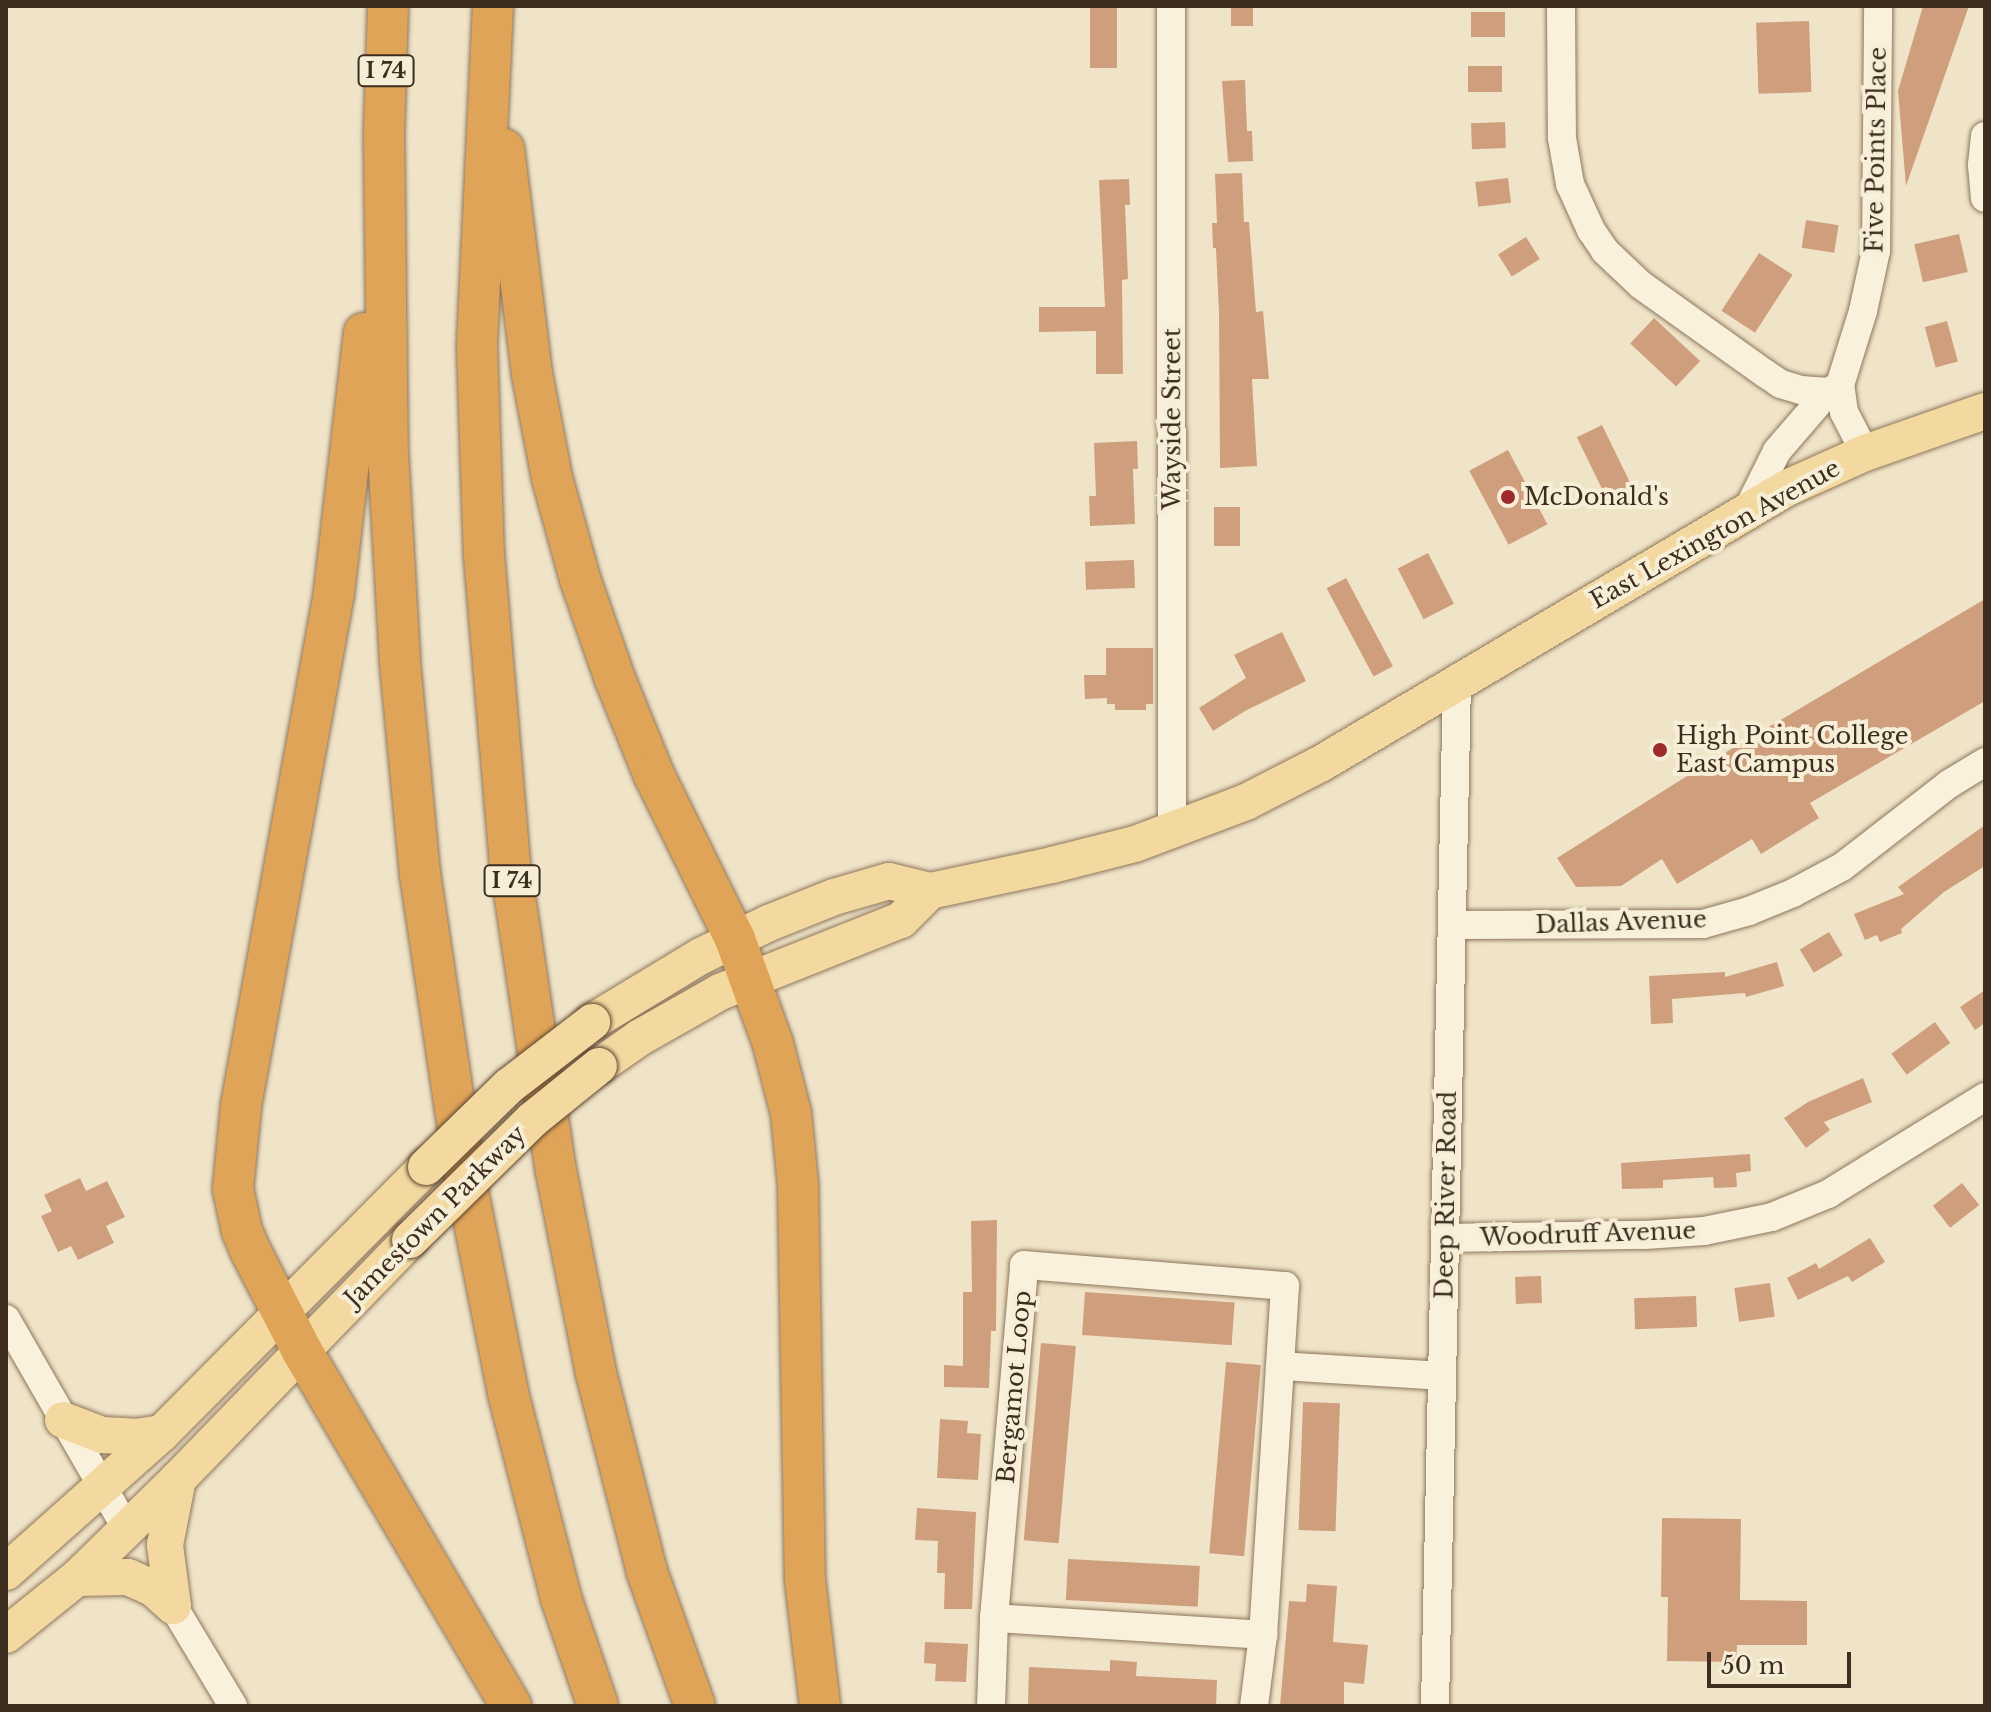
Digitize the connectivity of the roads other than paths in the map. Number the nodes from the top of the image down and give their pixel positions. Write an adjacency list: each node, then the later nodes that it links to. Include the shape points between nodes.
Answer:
1 (388, 6): 6 (highway, I 74)
2 (1171, 6): 17 (street, Wayside Street)
3 (1561, 6): 9 (street, via 1562,138 1570,184 1591,230 1641,285)
4 (1878, 6): 10 (street, Five Points Place, via 1876,251 1863,311)
5 (493, 21): 20 (highway, via 532,374 566,528 634,727); 43 (highway, I 74, via 479,244 479,451 490,657 510,864 556,1171 593,1359 647,1572)
6 (384, 136): 24 (highway, via 344,525 233,1166 242,1231); 42 (highway, I 74, via 393,559 409,769 433,978 508,1393 561,1598)
7 (1985, 136): 8 (street)
8 (1985, 198)
9 (1781, 384): 10 (street); 12 (street, via 1790,406)
10 (1834, 389): 12 (street, Five Points Place); 13 (street)
11 (1985, 411): 13 (main road, East Lexington Avenue)
12 (1790, 435): 14 (street, Five Points Place)
13 (1865, 453): 14 (main road, East Lexington Avenue)
14 (1747, 511): 15 (main road, East Lexington Avenue)
15 (1457, 683): 17 (main road, Jamestown Parkway, via 1277,788); 19 (street, Deep River Road)
16 (1985, 762): 19 (street, Dallas Avenue, via 1842,867 1749,911 1703,924)
17 (1172, 832): 18 (main road, Jamestown Parkway)
18 (930, 891): 20 (main road, Jamestown Parkway, via 889,881 801,909); 21 (main road, Jamestown Parkway, via 901,920)
19 (1452, 925): 23 (street, Deep River Road)
20 (735, 939): 21 (highway); 24 (main road, Jamestown Parkway, bridge, via 592,1022 509,1086)
21 (750, 979): 26 (main road, Jamestown Parkway, bridge, via 679,1014 599,1066 532,1120); 44 (highway, via 784,1078 796,1147 805,1580)
22 (1985, 1097): 23 (street, Woodruff Avenue, via 1828,1194 1772,1217 1704,1231 1645,1235)
23 (1445, 1238): 28 (street, Deep River Road)
24 (283, 1311): 26 (highway); 30 (main road, Jamestown Parkway)
25 (6, 1319): 29 (street)
26 (302, 1351): 31 (main road, Jamestown Parkway); 41 (highway)
27 (1280, 1366): 28 (street); 37 (street, Bergamot Loop, via 1285,1286 1024,1265); 39 (street, Bergamot Loop)
28 (1442, 1376): 47 (street, Deep River Road)
29 (63, 1420): 30 (main road, via 102,1435); 32 (street)
30 (162, 1433): 32 (main road, Jamestown Parkway)
31 (178, 1479): 33 (main road, Jamestown Parkway); 36 (main road, via 165,1545)
32 (103, 1488): 33 (street); 34 (main road, Jamestown Parkway)
33 (126, 1528): 35 (main road, Jamestown Parkway)
34 (6, 1572)
35 (77, 1578): 36 (main road, via 128,1577 153,1588); 38 (main road, Jamestown Parkway)
36 (173, 1606): 40 (street)
37 (994, 1618): 39 (street); 45 (street, Bergamot Loop)
38 (6, 1635)
39 (1263, 1635): 46 (street, Bergamot Loop)
40 (233, 1706)
41 (511, 1706)
42 (598, 1706)
43 (695, 1706)
44 (820, 1706)
45 (991, 1706)
46 (1254, 1706)
47 (1435, 1706)

